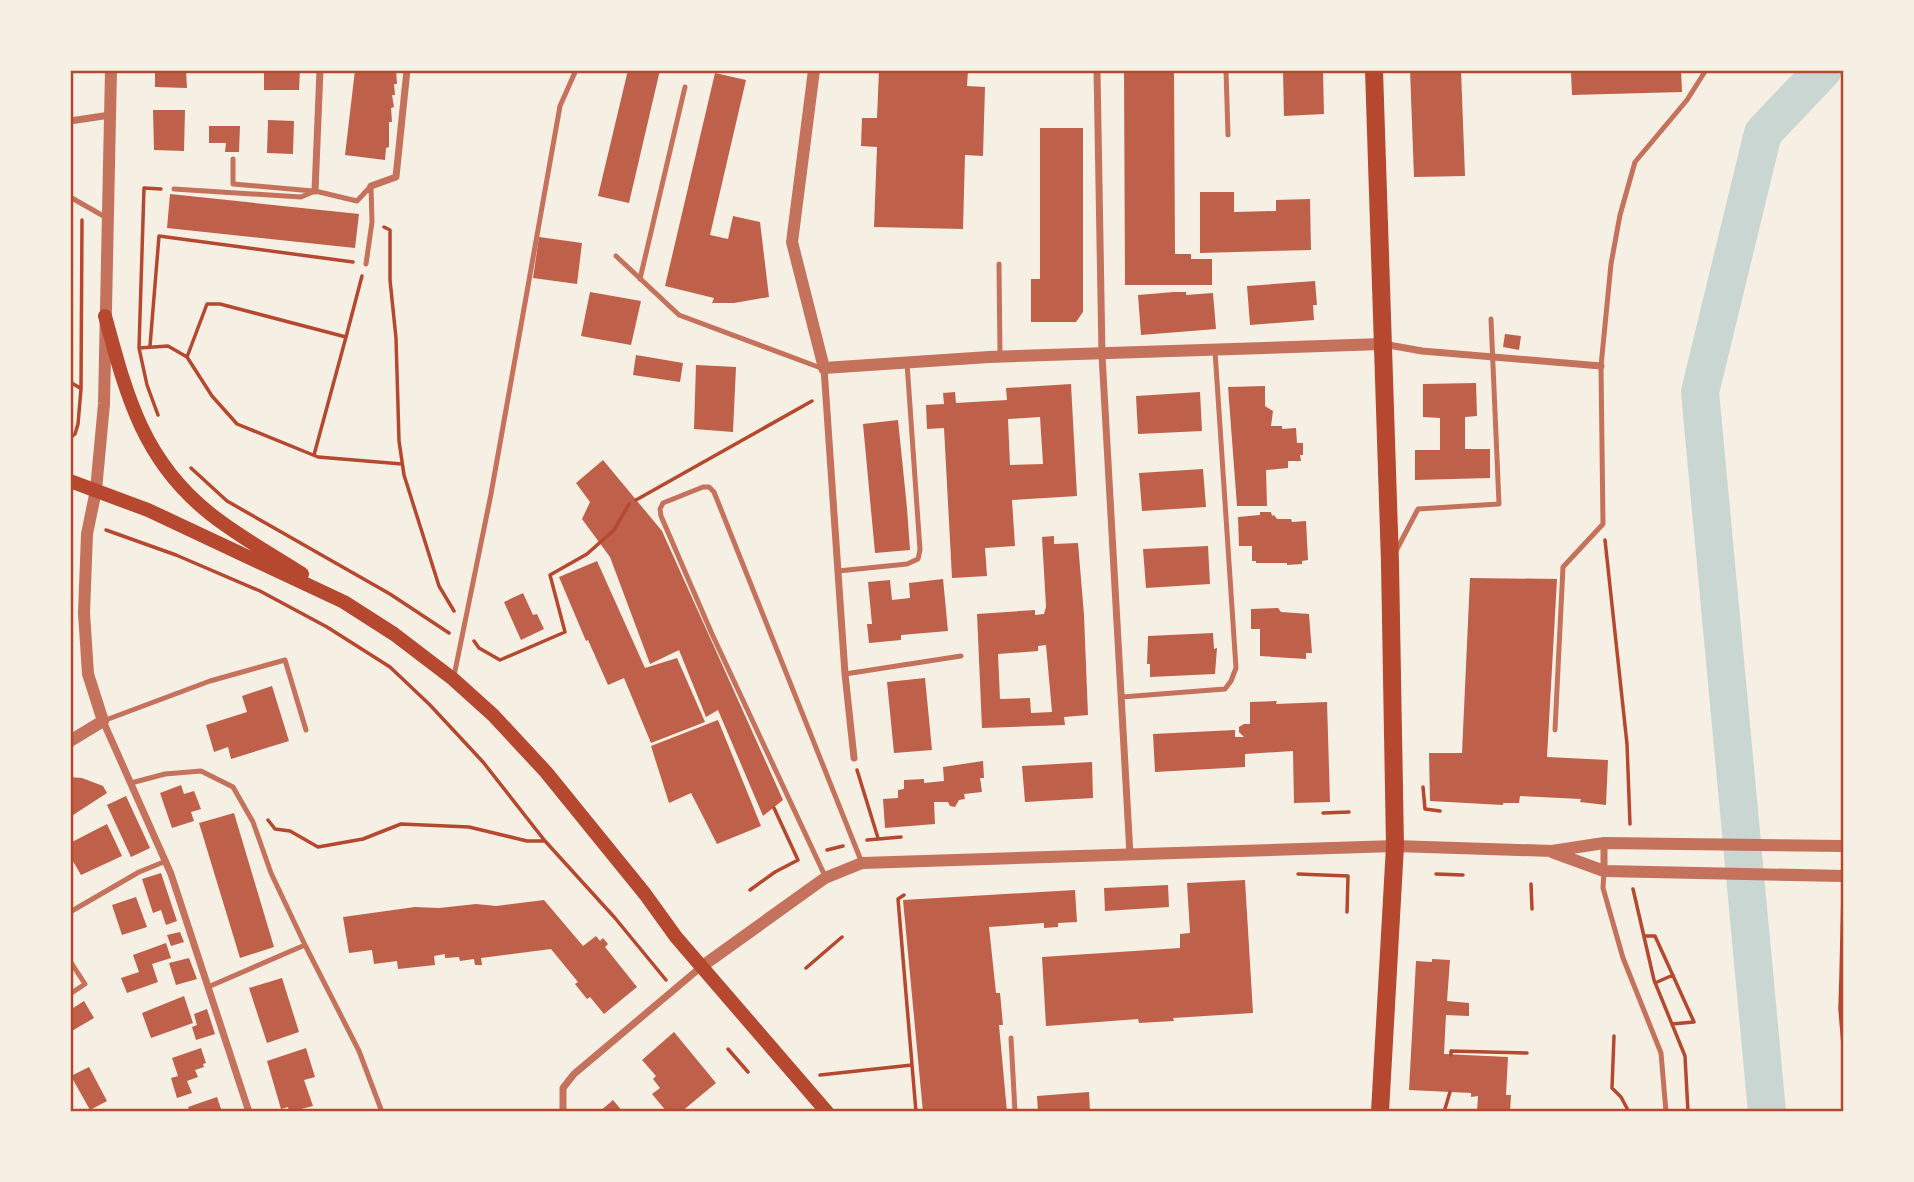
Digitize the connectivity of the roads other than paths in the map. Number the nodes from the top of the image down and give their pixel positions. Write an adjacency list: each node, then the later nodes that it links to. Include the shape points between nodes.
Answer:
1 (111, 70): 11 (street)
2 (320, 70): 17 (street)
3 (407, 70): 15 (street, via 396,177)
4 (576, 70): 41 (lane, via 560,106)
5 (814, 70): 33 (street, via 792,242)
6 (1097, 70): 28 (street)
7 (1226, 70): 13 (lane)
8 (1374, 70): 26 (main road)
9 (1706, 70): 32 (lane, via 1635,162 1611,264)
10 (685, 87): 23 (lane)
11 (110, 115): 12 (street); 19 (street)
12 (70, 121)
13 (1228, 135)
14 (233, 159): 17 (lane, via 233,184)
15 (372, 186): 17 (lane, via 356,201); 21 (lane)
16 (174, 189): 17 (lane, via 302,197)
17 (315, 191)
18 (70, 197): 19 (lane)
19 (108, 219): 24 (street)
20 (616, 256): 23 (lane)
21 (366, 264)
22 (999, 264): 30 (lane)
23 (640, 279): 33 (lane, via 679,315)
24 (105, 316): 35 (street, via 104,404); 38 (main road, via 135,416 171,475 208,513)
25 (1491, 319): 29 (lane)
26 (1382, 344): 27 (street); 29 (street); 36 (main road)
27 (1215, 350): 28 (street); 42 (lane, via 1236,668 1225,689)
28 (1102, 355): 30 (street); 42 (street)
29 (1493, 356): 32 (street); 36 (lane, via 1499,503 1418,509)
30 (1000, 357): 31 (street)
31 (907, 363): 33 (street); 37 (lane, via 918,559)
32 (1601, 366): 45 (lane, via 1604,524 1563,567)
33 (824, 368): 37 (street)
34 (70, 481): 35 (main road)
35 (96, 490): 38 (main road); 43 (street, via 86,534 84,613 88,674)
36 (1390, 564): 50 (main road)
37 (838, 571): 40 (street)
38 (344, 602): 41 (main road)
39 (961, 656): 40 (lane)
40 (845, 674): 47 (street)
41 (453, 679): 62 (main road, via 546,772)
42 (1122, 697): 53 (street)
43 (103, 721): 44 (lane, via 210,681 285,660); 46 (street); 48 (street)
44 (306, 730)
45 (1555, 730)
46 (70, 741)
47 (854, 758)
48 (131, 783): 54 (street); 60 (lane, via 201,771 233,787 253,822)
49 (1604, 843): 51 (street); 52 (street); 56 (street)
50 (1395, 846): 52 (street); 53 (street); 71 (main road)
51 (1844, 846)
52 (1552, 851): 56 (street)
53 (1130, 855): 55 (street)
54 (166, 861): 59 (lane); 63 (street)
55 (862, 863): 58 (street); 58 (lane, via 714,492 703,487 663,503 661,516)
56 (1604, 871): 57 (street); 72 (lane, via 1604,888 1623,958 1661,1053)
57 (1844, 876)
58 (825, 878): 62 (street)
59 (70, 912)
60 (305, 945): 63 (lane); 67 (lane, via 359,1051)
61 (70, 961): 64 (lane, via 85,984)
62 (701, 967): 68 (street, via 574,1074 563,1088); 69 (main road)
63 (208, 987): 66 (street)
64 (70, 994)
65 (1010, 1038): 70 (lane)
66 (249, 1112)
67 (382, 1112)
68 (563, 1112)
69 (827, 1112)
70 (1014, 1112)
71 (1380, 1112)
72 (1666, 1112)

